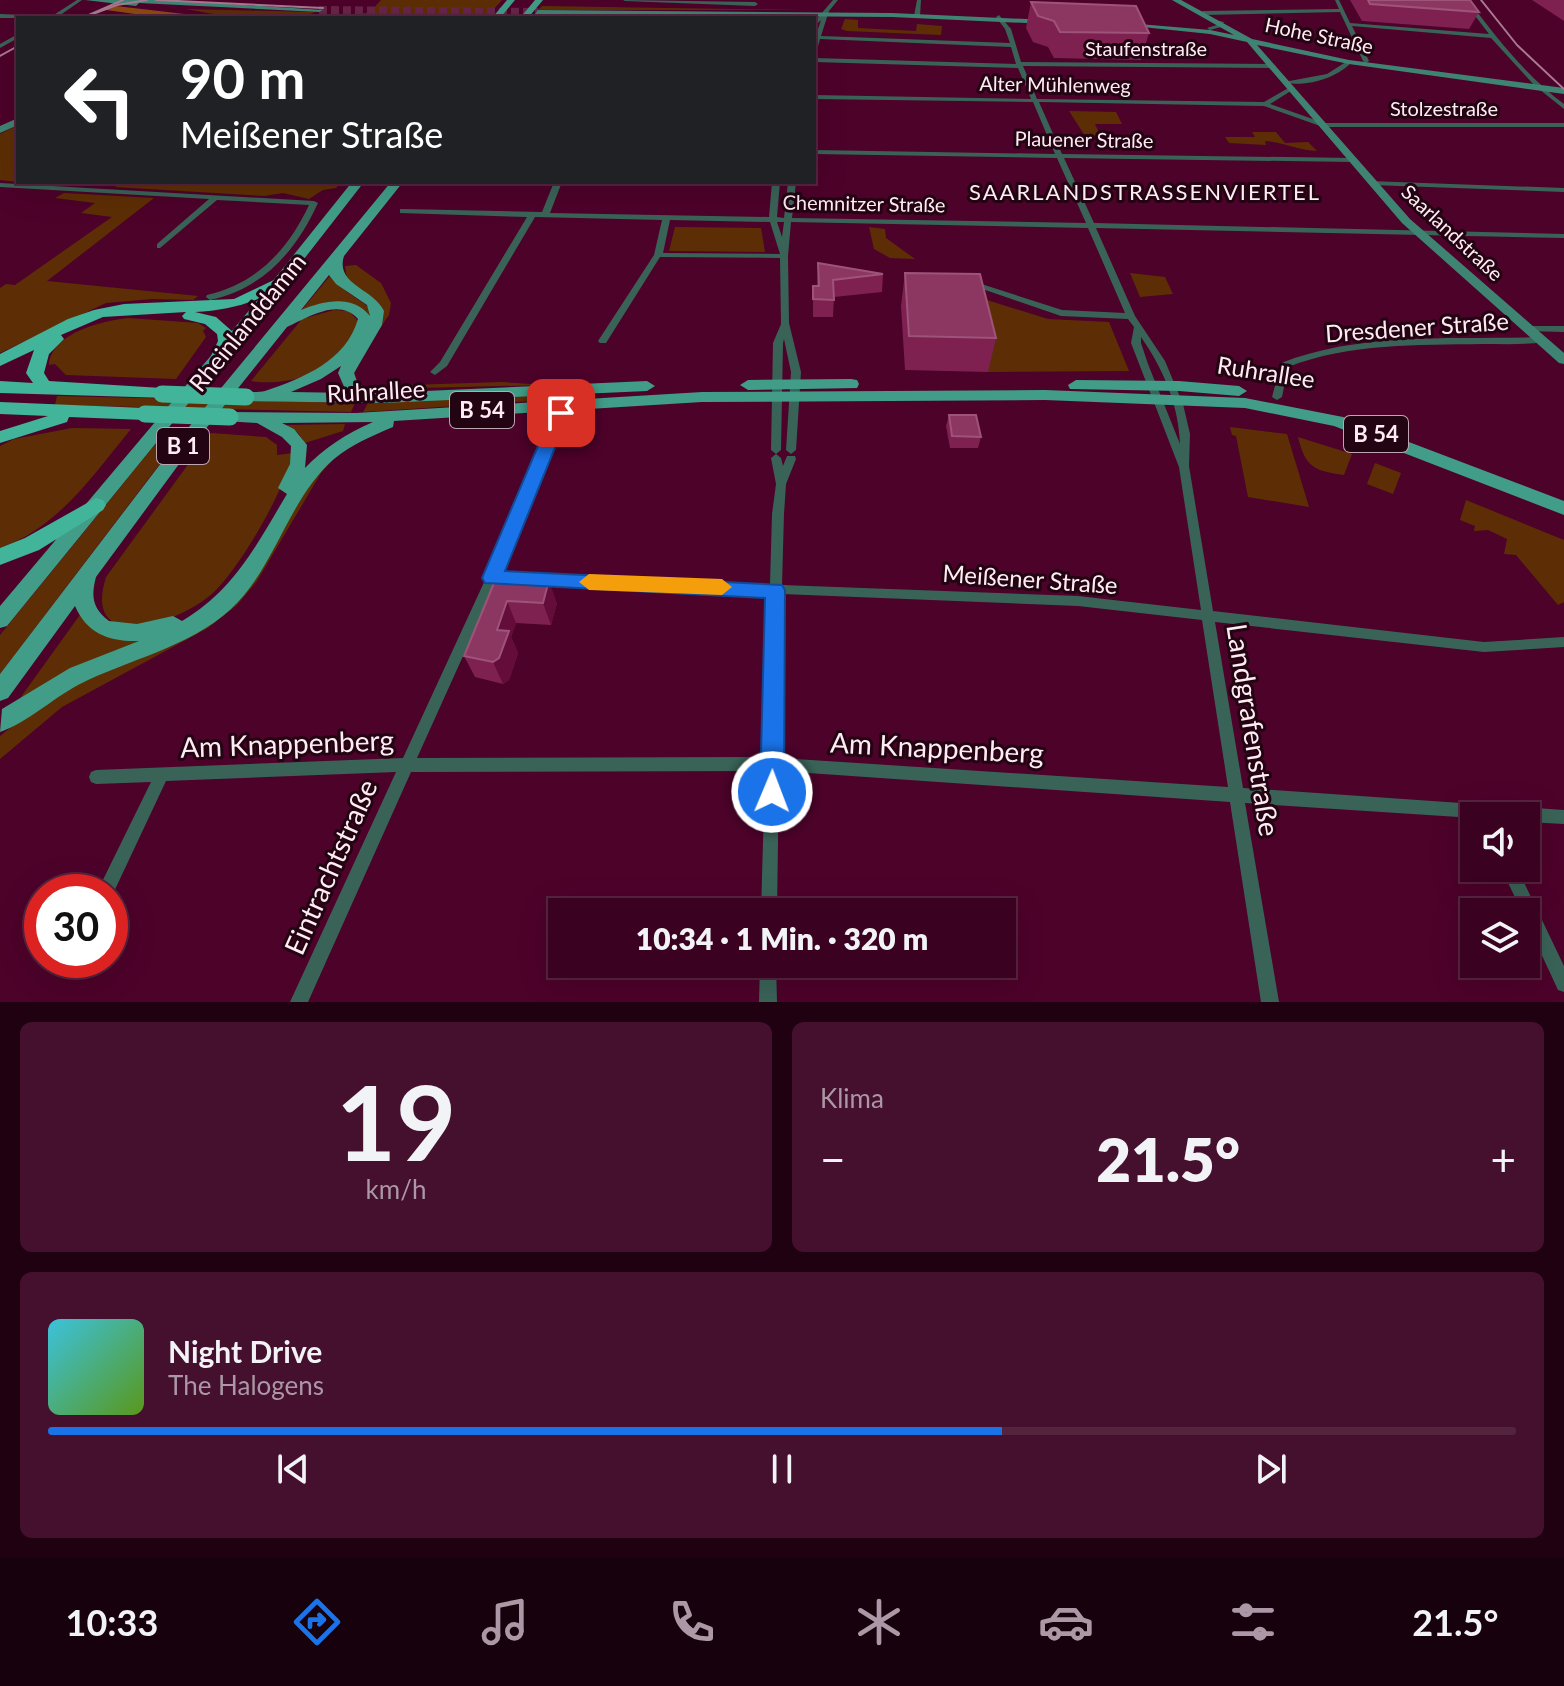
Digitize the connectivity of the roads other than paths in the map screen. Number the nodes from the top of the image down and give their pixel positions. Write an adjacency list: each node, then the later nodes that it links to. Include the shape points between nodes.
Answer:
1 (80, 0): 27 (street)
2 (89, 0): 14 (main road)
3 (240, 0): 15 (main road)
4 (279, 0): 15 (main road)
5 (511, 0): 29 (main road)
6 (625, 0): 13 (street)
7 (836, 0): 22 (street)
8 (919, 0): 25 (street)
9 (1176, 0): 23 (main road)
10 (1274, 0): 20 (street)
11 (1337, 0): 19 (street)
12 (1465, 0): 37 (street)
13 (663, 1): 16 (street)
14 (124, 2): 18 (main road); 26 (main road)
15 (308, 2): 28 (main road, via 328,5)
16 (755, 4): 17 (main road); 22 (main road)
17 (540, 6): 24 (main road)
18 (319, 10)
19 (1341, 10): 21 (street); 33 (street)
20 (1277, 11): 21 (street); 23 (street)
21 (1319, 11): 33 (street)
22 (825, 13): 24 (main road); 25 (main road); 35 (street); 39 (street)
23 (1203, 13): 34 (main road)
24 (781, 14): 30 (main road)
25 (917, 14): 31 (main road)
26 (206, 15)
27 (56, 16)
28 (310, 16)
29 (498, 16)
30 (791, 16)
31 (1000, 18): 32 (main road); 40 (street, Landgrafenstraße)
32 (1056, 21)
33 (1348, 21): 37 (street); 42 (street)
34 (1221, 22): 36 (street); 38 (main road)
35 (816, 23)
36 (1210, 28): 38 (main road, Hohe Straße); 38 (main road, Hohe Straße, via 1120,24)
37 (1492, 36): 47 (street)
38 (1246, 37): 42 (main road, Hohe Straße); 43 (main road, Hohe Straße); 45 (main road, Saarlandstraße)
39 (817, 38): 40 (street)
40 (1012, 45): 44 (street, Landgrafenstraße)
41 (816, 60): 44 (street, Staufenstraße)
42 (1366, 61): 47 (main road, Hohe Straße)
43 (1349, 62): 46 (street); 47 (main road, Hohe Straße)
44 (1019, 65): 45 (street, Staufenstraße); 50 (street, Landgrafenstraße)
45 (1273, 66): 46 (main road, Saarlandstraße)
46 (1289, 85): 51 (street); 53 (main road, Saarlandstraße)
47 (1542, 89): 48 (main road, Hohe Straße); 52 (street)
48 (1564, 90)
49 (816, 97): 50 (street, Alter Mühlenweg)
50 (1035, 101): 51 (street, Alter Mühlenweg); 56 (street, Landgrafenstraße)
51 (1265, 104): 53 (street, Saarlandstraße)
52 (1564, 107)
53 (1323, 125): 54 (street, Stolzestraße); 57 (main road, Saarlandstraße)
54 (1564, 125)
55 (816, 152): 56 (street, Plauener Straße)
56 (1059, 156): 57 (street, Plauener Straße); 73 (street, Landgrafenstraße)
57 (1353, 160): 58 (main road, Saarlandstraße)
58 (1372, 183): 65 (street); 74 (main road, Saarlandstraße)
59 (356, 184): 80 (main road, Rheinlanddamm / B 1)
60 (395, 184): 77 (main road, Rheinlanddamm / B 1)
61 (557, 184): 68 (street)
62 (776, 184): 71 (street)
63 (792, 184): 72 (street)
64 (0, 185): 66 (street)
65 (1564, 190)
66 (216, 197): 76 (street); 82 (street, via 314,203 305,224 253,282 237,292)
67 (403, 211): 69 (street, Chemnitzer Straße)
68 (546, 211): 69 (street, Chemnitzer Straße); 70 (street, Chemnitzer Straße)
69 (532, 215): 94 (street)
70 (666, 220): 71 (street, Chemnitzer Straße); 78 (street)
71 (773, 220): 72 (street, Chemnitzer Straße); 79 (street)
72 (790, 221): 73 (street, Chemnitzer Straße); 79 (street)
73 (1093, 225): 74 (street, Chemnitzer Straße); 83 (street, Landgrafenstraße)
74 (1415, 231): 75 (street, Chemnitzer Straße); 86 (main road, Saarlandstraße)
75 (1564, 236)
76 (160, 246)
77 (342, 249): 88 (main road, Rheinlanddamm / B 1); 103 (main road, via 334,264 338,278 376,306 378,315 346,377 352,387)
78 (658, 255): 79 (street); 90 (street)
79 (784, 256): 84 (street)
80 (280, 282): 91 (main road, Rheinlanddamm / B 1); 93 (highway, via 258,297 219,308 99,313)
81 (968, 282): 83 (street, via 1061,313)
82 (210, 297)
83 (1131, 316): 85 (street, Landgrafenstraße)
84 (785, 323): 98 (street, via 791,343); 98 (street, via 778,343)
85 (1137, 329): 99 (street, Landgrafenstraße, via 1136,343); 100 (street, Landgrafenstraße, via 1151,344)
86 (1529, 329): 87 (street, Dresdener Straße); 89 (main road, Saarlandstraße)
87 (1564, 329)
88 (272, 333): 101 (main road, via 295,317 333,306 353,308 365,319 329,368 302,383); 116 (main road, Rheinlanddamm / B 1)
89 (1541, 340): 92 (main road, Saarlandstraße); 102 (street, Dresdener Straße, via 1321,353 1284,365)
90 (603, 341)
91 (219, 356): 97 (highway, via 225,332 210,320 132,313 106,317 64,333 41,352 35,367 38,381); 113 (main road, Rheinlanddamm / B 1)
92 (1564, 360)
93 (0, 361)
94 (435, 372)
95 (0, 387): 97 (highway, Ruhrallee / B 54)
96 (586, 388): 98 (main road, Ruhrallee / B 54); 103 (main road, Ruhrallee / B 54); 104 (main road)
97 (61, 390): 101 (highway, Ruhrallee / B 54, bridge)
98 (786, 391): 99 (main road, Ruhrallee / B 54); 104 (main road, Ruhrallee / B 54); 111 (street, via 776,454); 111 (street, via 791,454)
99 (1154, 392): 100 (main road, Ruhrallee / B 54); 110 (street, Landgrafenstraße)
100 (1175, 393): 102 (main road, Ruhrallee / B 54); 110 (street, Landgrafenstraße, via 1188,441); 114 (main road, Ruhrallee / B 54, via 1337,421)
101 (254, 397): 103 (main road, Ruhrallee / B 54)
102 (1277, 397): 112 (main road, Ruhrallee / B 54, via 1349,414)
103 (383, 398)
104 (565, 403): 107 (main road, Ruhrallee / B 54); 117 (street, Eintrachtstraße)
105 (0, 408): 106 (highway, Ruhrallee / B 54)
106 (93, 412): 108 (highway, Ruhrallee / B 54, bridge); 109 (highway)
107 (415, 415): 108 (main road, Ruhrallee / B 54); 123 (main road, via 371,427 324,456 242,582 215,610 172,636 77,675)
108 (245, 418): 116 (main road, via 297,441 299,464 243,564 213,600 161,629 114,631 95,623 82,597)
109 (0, 437)
110 (1184, 467): 119 (street, Landgrafenstraße)
111 (781, 484): 118 (street)
112 (1564, 495)
113 (96, 505): 115 (highway); 120 (main road, Rheinlanddamm / B 1)
114 (1564, 508)
115 (0, 557)
116 (96, 561): 122 (main road, Rheinlanddamm / B 1)
117 (492, 578): 118 (street, Meißener Straße); 125 (street, Eintrachtstraße)
118 (775, 590): 119 (street, Meißener Straße, via 1078,601); 124 (street)
119 (1208, 616): 121 (street, Meißener Straße, via 1484,647); 128 (street, Landgrafenstraße)
120 (0, 620)
121 (1564, 642)
122 (0, 691)
123 (0, 722)
124 (773, 764): 125 (street, Am Knappenberg); 128 (street, Am Knappenberg); 134 (street)
125 (405, 765): 126 (street, Am Knappenberg); 137 (street, Eintrachtstraße)
126 (162, 774): 127 (street, Am Knappenberg); 132 (street, Am Knappenberg)
127 (96, 777)
128 (1236, 792): 129 (street, Am Knappenberg); 139 (street, Landgrafenstraße)
129 (1460, 812)
130 (1540, 816): 131 (street, Am Knappenberg)
131 (1564, 817)
132 (114, 874)
133 (1516, 882): 136 (street)
134 (769, 898)
135 (768, 978): 138 (street)
136 (1564, 984)
137 (299, 1002)
138 (768, 1002)
139 (1270, 1002)

